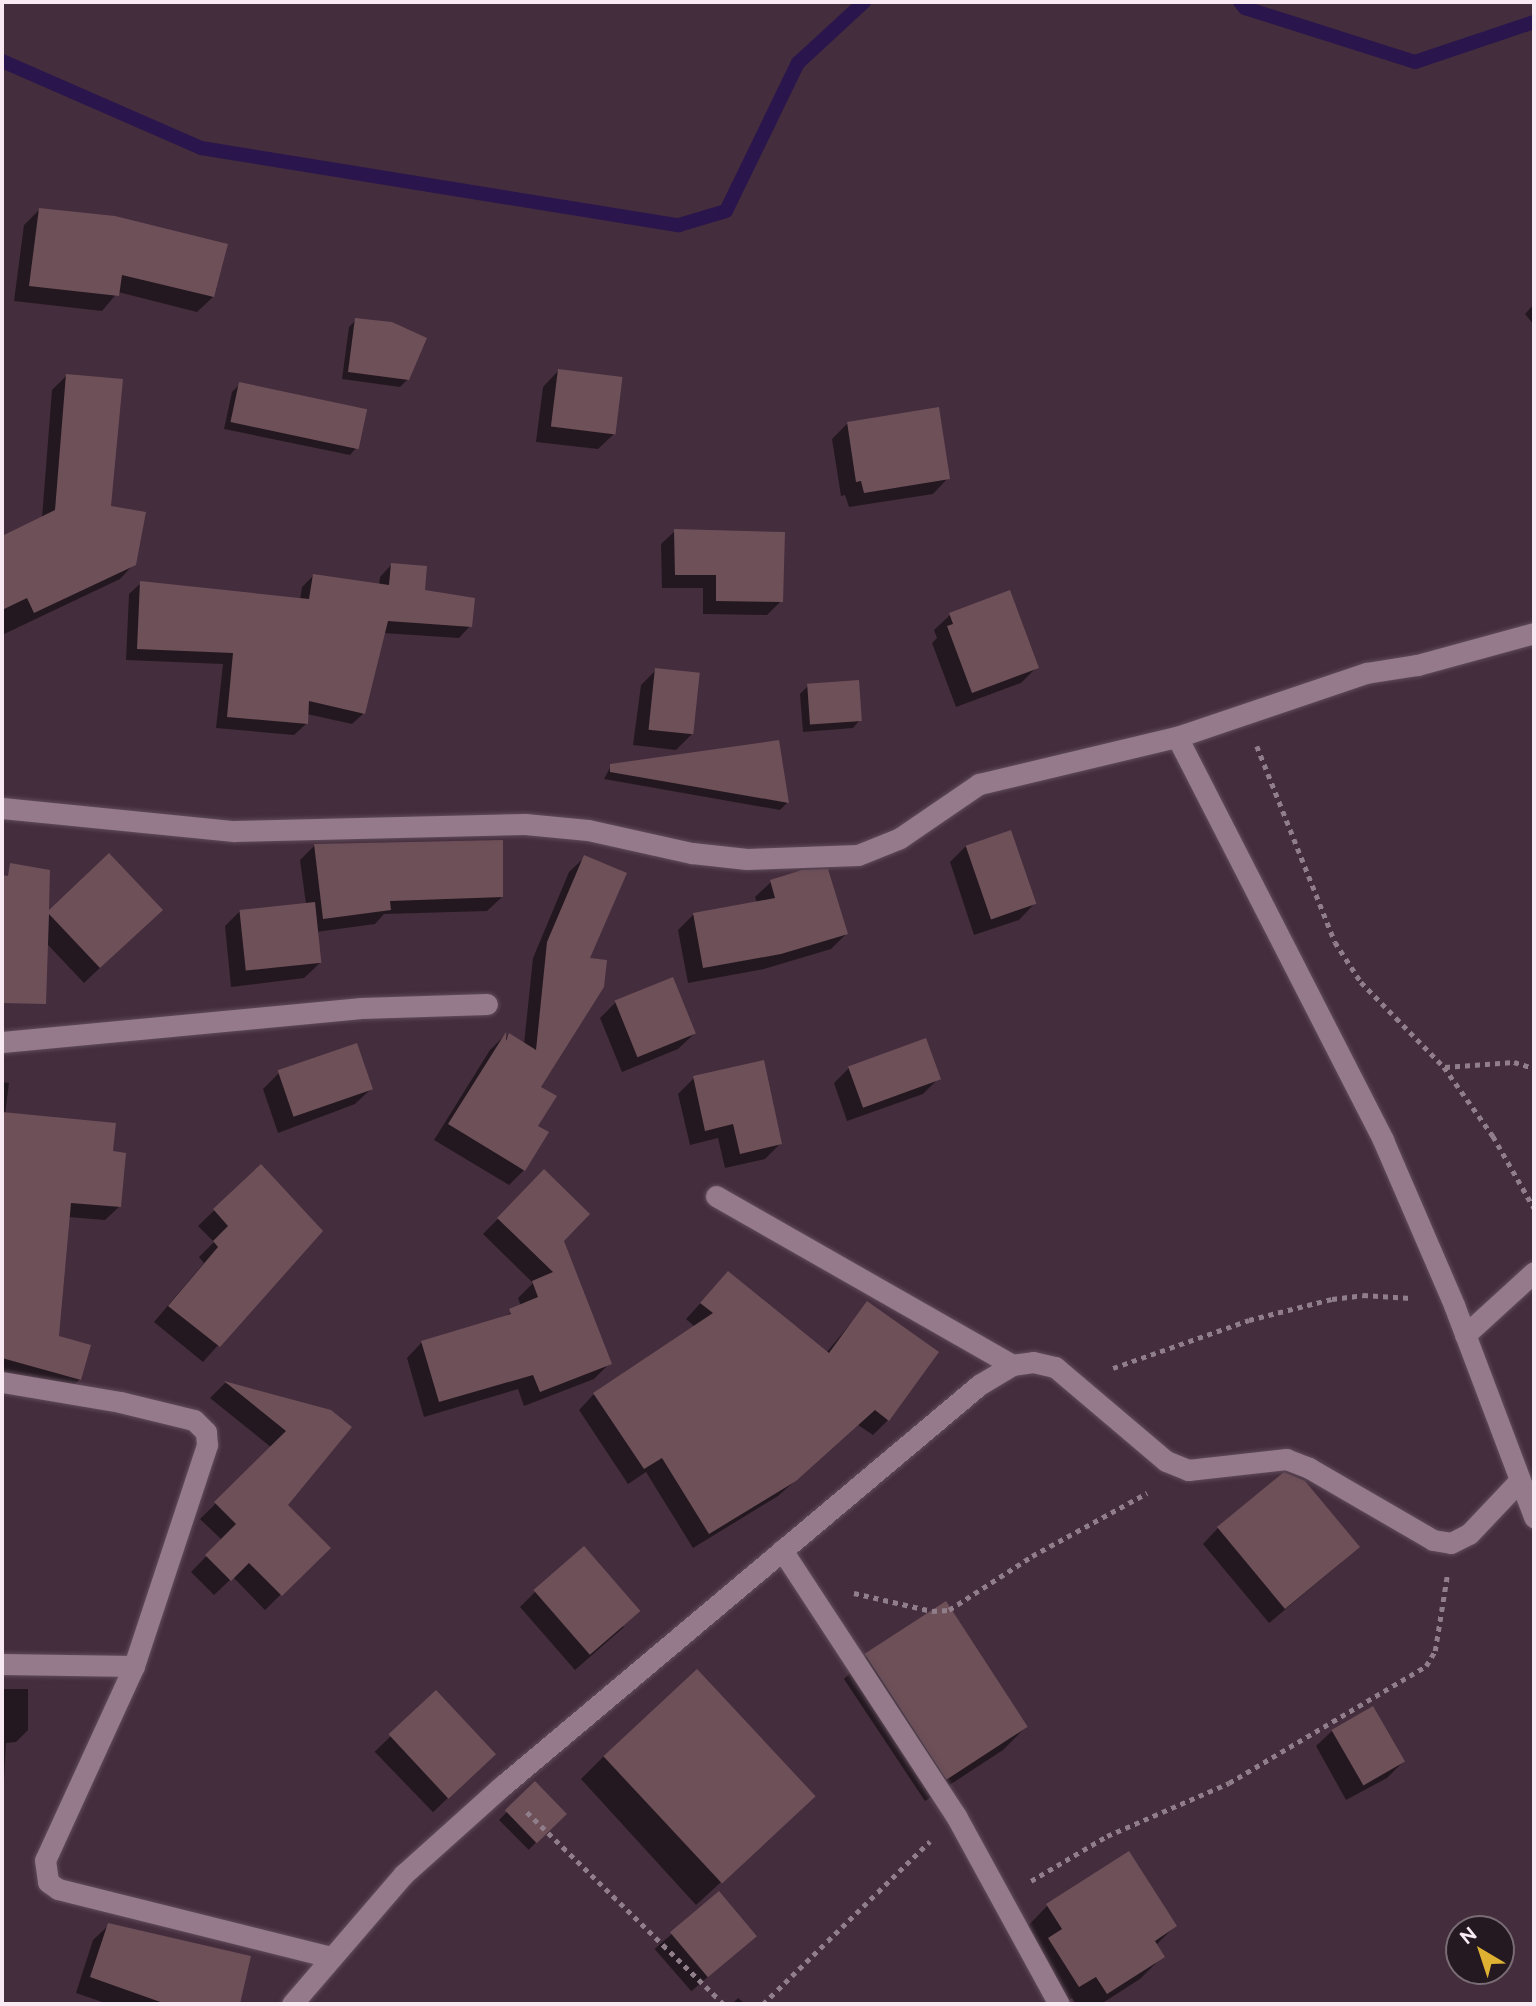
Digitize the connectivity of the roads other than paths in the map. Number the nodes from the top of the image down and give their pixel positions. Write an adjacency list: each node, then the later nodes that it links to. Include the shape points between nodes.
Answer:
1 (1534, 633): 2 (street, via 1417,665 1366,673)
2 (1177, 737): 3 (street, via 979,784 881,848 858,855 797,859 692,853 588,830 525,824 234,831); 8 (street, via 1383,1140)
3 (2, 808)
4 (487, 1004): 5 (street, via 360,1008)
5 (2, 1042)
6 (716, 1196): 9 (street)
7 (1534, 1272): 8 (street)
8 (1465, 1335): 11 (street)
9 (1012, 1365): 11 (street, via 1033,1362 1055,1367 1166,1461 1188,1471 1286,1459 1433,1540 1451,1543 1468,1534); 13 (street, via 979,1385)
10 (2, 1382): 15 (street, via 194,1420 206,1432 207,1445)
11 (1520, 1480): 12 (street)
12 (1534, 1517)
13 (782, 1550): 16 (street, via 404,1874); 18 (street, via 956,1816)
14 (2, 1664): 15 (street)
15 (134, 1666): 16 (street, via 45,1860 48,1882 58,1889)
16 (330, 1957): 17 (street)
17 (292, 2004)
18 (1059, 2004)

